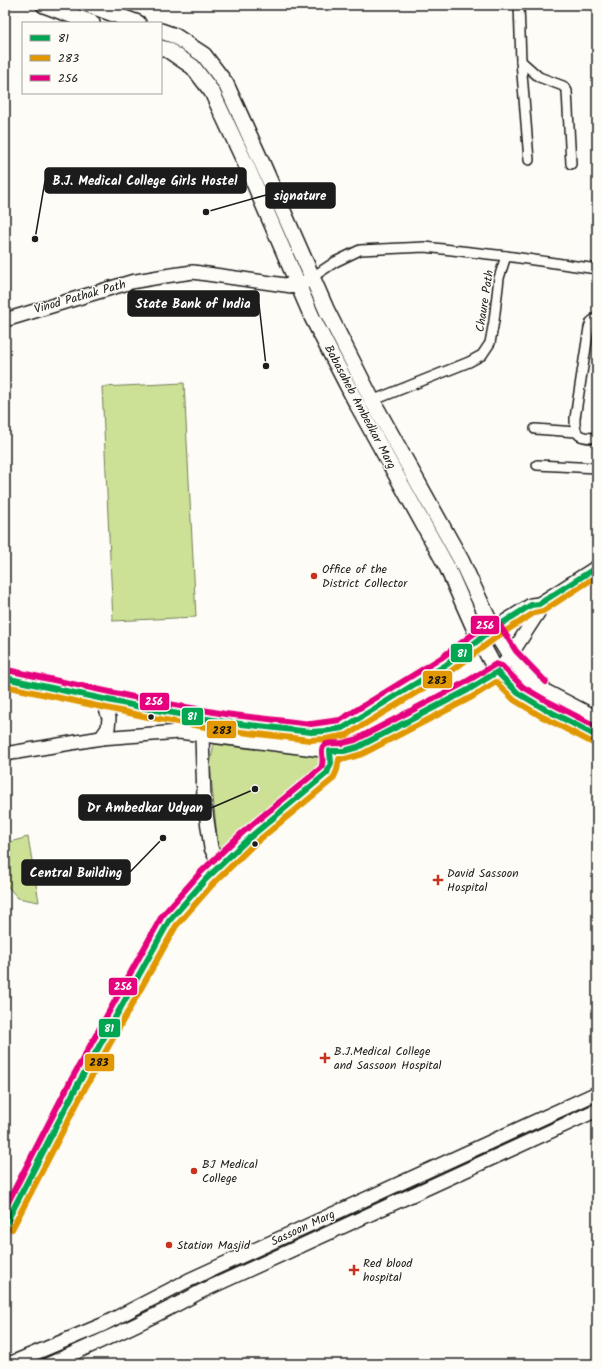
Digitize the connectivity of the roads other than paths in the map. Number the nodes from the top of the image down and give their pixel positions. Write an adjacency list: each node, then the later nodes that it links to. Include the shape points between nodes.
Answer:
1 (89, 5): 5 (main road)
2 (519, 5): 8 (street)
3 (55, 7): 4 (main road)
4 (90, 22)
5 (135, 22)
6 (162, 31): 13 (main road, Babasaheb Ambedkar Marg, via 175,36 204,55 226,84)
7 (162, 48): 14 (main road, Babasaheb Ambedkar Marg, via 193,67 212,92)
8 (521, 61): 9 (street); 10 (street, via 539,77 567,90)
9 (529, 160)
10 (571, 164)
11 (506, 256): 12 (street, Chaure Path); 13 (street, via 425,247 360,250); 17 (street, Chaure Path, via 499,278 490,343 482,355)
12 (597, 269)
13 (311, 278): 14 (main road); 17 (main road, Babasaheb Ambedkar Marg)
14 (299, 287): 16 (main road, Vinod Pathak Path, via 194,272 131,282); 17 (main road, Babasaheb Ambedkar Marg, via 312,317)
15 (597, 317): 19 (street, via 589,328 575,418)
16 (5, 320)
17 (365, 403): 25 (main road, Babasaheb Ambedkar Marg, via 461,560); 26 (main road, Babasaheb Ambedkar Marg, via 447,567)
18 (535, 429): 19 (street)
19 (576, 432): 20 (street, via 579,436)
20 (597, 438)
21 (537, 465): 22 (street)
22 (597, 468)
23 (597, 567): 24 (main road)
24 (539, 604): 25 (main road, via 531,605); 27 (main road, via 538,613)
25 (493, 629): 26 (main road); 27 (main road, Babasaheb Ambedkar Marg)
26 (479, 639): 28 (main road, Babasaheb Ambedkar Marg); 32 (main road, via 446,665 343,728)
27 (510, 656): 28 (main road); 31 (main road, Babasaheb Ambedkar Marg, via 547,694)
28 (497, 672): 34 (main road, Babasaheb Ambedkar Marg, via 518,692 543,708); 36 (main road, via 462,693 358,746 344,751)
29 (5, 678): 30 (main road)
30 (93, 697): 32 (main road, via 150,710 224,722 312,732); 35 (main road, via 105,706 109,718 108,728)
31 (597, 719)
32 (324, 731): 36 (main road)
33 (202, 736): 35 (main road, via 179,732); 36 (main road); 38 (main road, via 204,799 210,848)
34 (597, 736)
35 (101, 738): 37 (main road)
36 (330, 751): 38 (main road, via 332,760 327,773 263,826)
37 (5, 754)
38 (220, 867): 41 (main road, via 206,879 169,922 77,1086)
39 (597, 1093): 42 (main road, Sassoon Marg, via 189,1280 102,1325)
40 (597, 1110): 43 (main road, Sassoon Marg)
41 (5, 1225)
42 (10, 1364)
43 (49, 1364)

